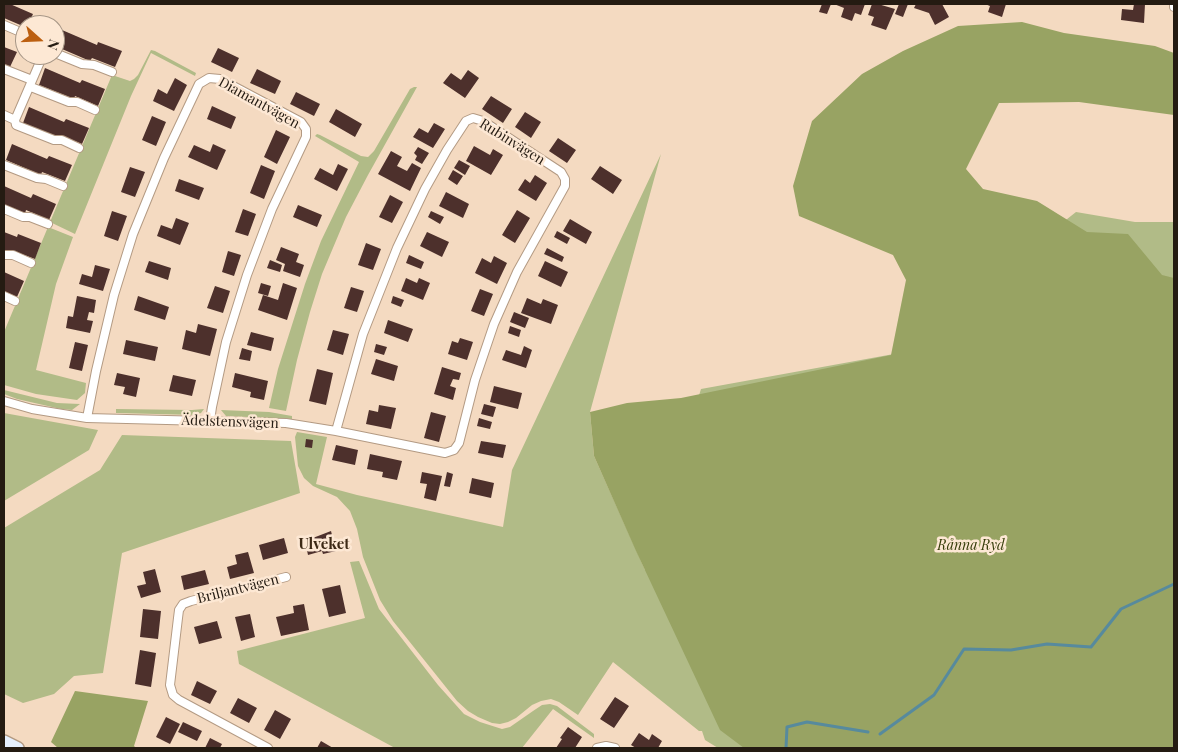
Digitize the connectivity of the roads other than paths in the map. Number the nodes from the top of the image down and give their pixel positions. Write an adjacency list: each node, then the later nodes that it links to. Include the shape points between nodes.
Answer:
1 (65, 57): 4 (street)
2 (39, 65): 5 (street)
3 (4, 69): 5 (street)
4 (112, 72)
5 (31, 84): 6 (street); 8 (street)
6 (95, 110)
7 (4, 115): 8 (street)
8 (16, 120): 9 (street, via 16,125)
9 (79, 148)
10 (4, 165): 11 (street)
11 (63, 186)
12 (4, 209): 13 (street)
13 (48, 224)
14 (4, 255): 15 (street, via 13,255)
15 (31, 263)
16 (4, 296): 17 (street)
17 (14, 301)
18 (4, 401): 19 (street, Ädelstensvägen)
19 (87, 418): 20 (street, Ädelstensvägen); 20 (street, Diamantvägen, via 114,295 133,234 199,84 209,78 220,79 301,122 306,129 306,137 272,209 247,275 226,342)
20 (210, 421): 21 (street, Ädelstensvägen, via 286,423)
21 (336, 431): 22 (street, Ädelstensvägen, via 445,453); 22 (street, Rubinvägen, via 363,334 397,248 447,150 466,121 473,118 561,172 565,186 517,272 494,324 474,380 459,443)
22 (454, 450)
23 (286, 577): 26 (street, Briljantvägen, via 183,604 176,627 170,685 173,695)
24 (4, 741): 25 (main road)
25 (18, 748)
26 (268, 748)
27 (597, 748): 28 (street)
28 (615, 748)

